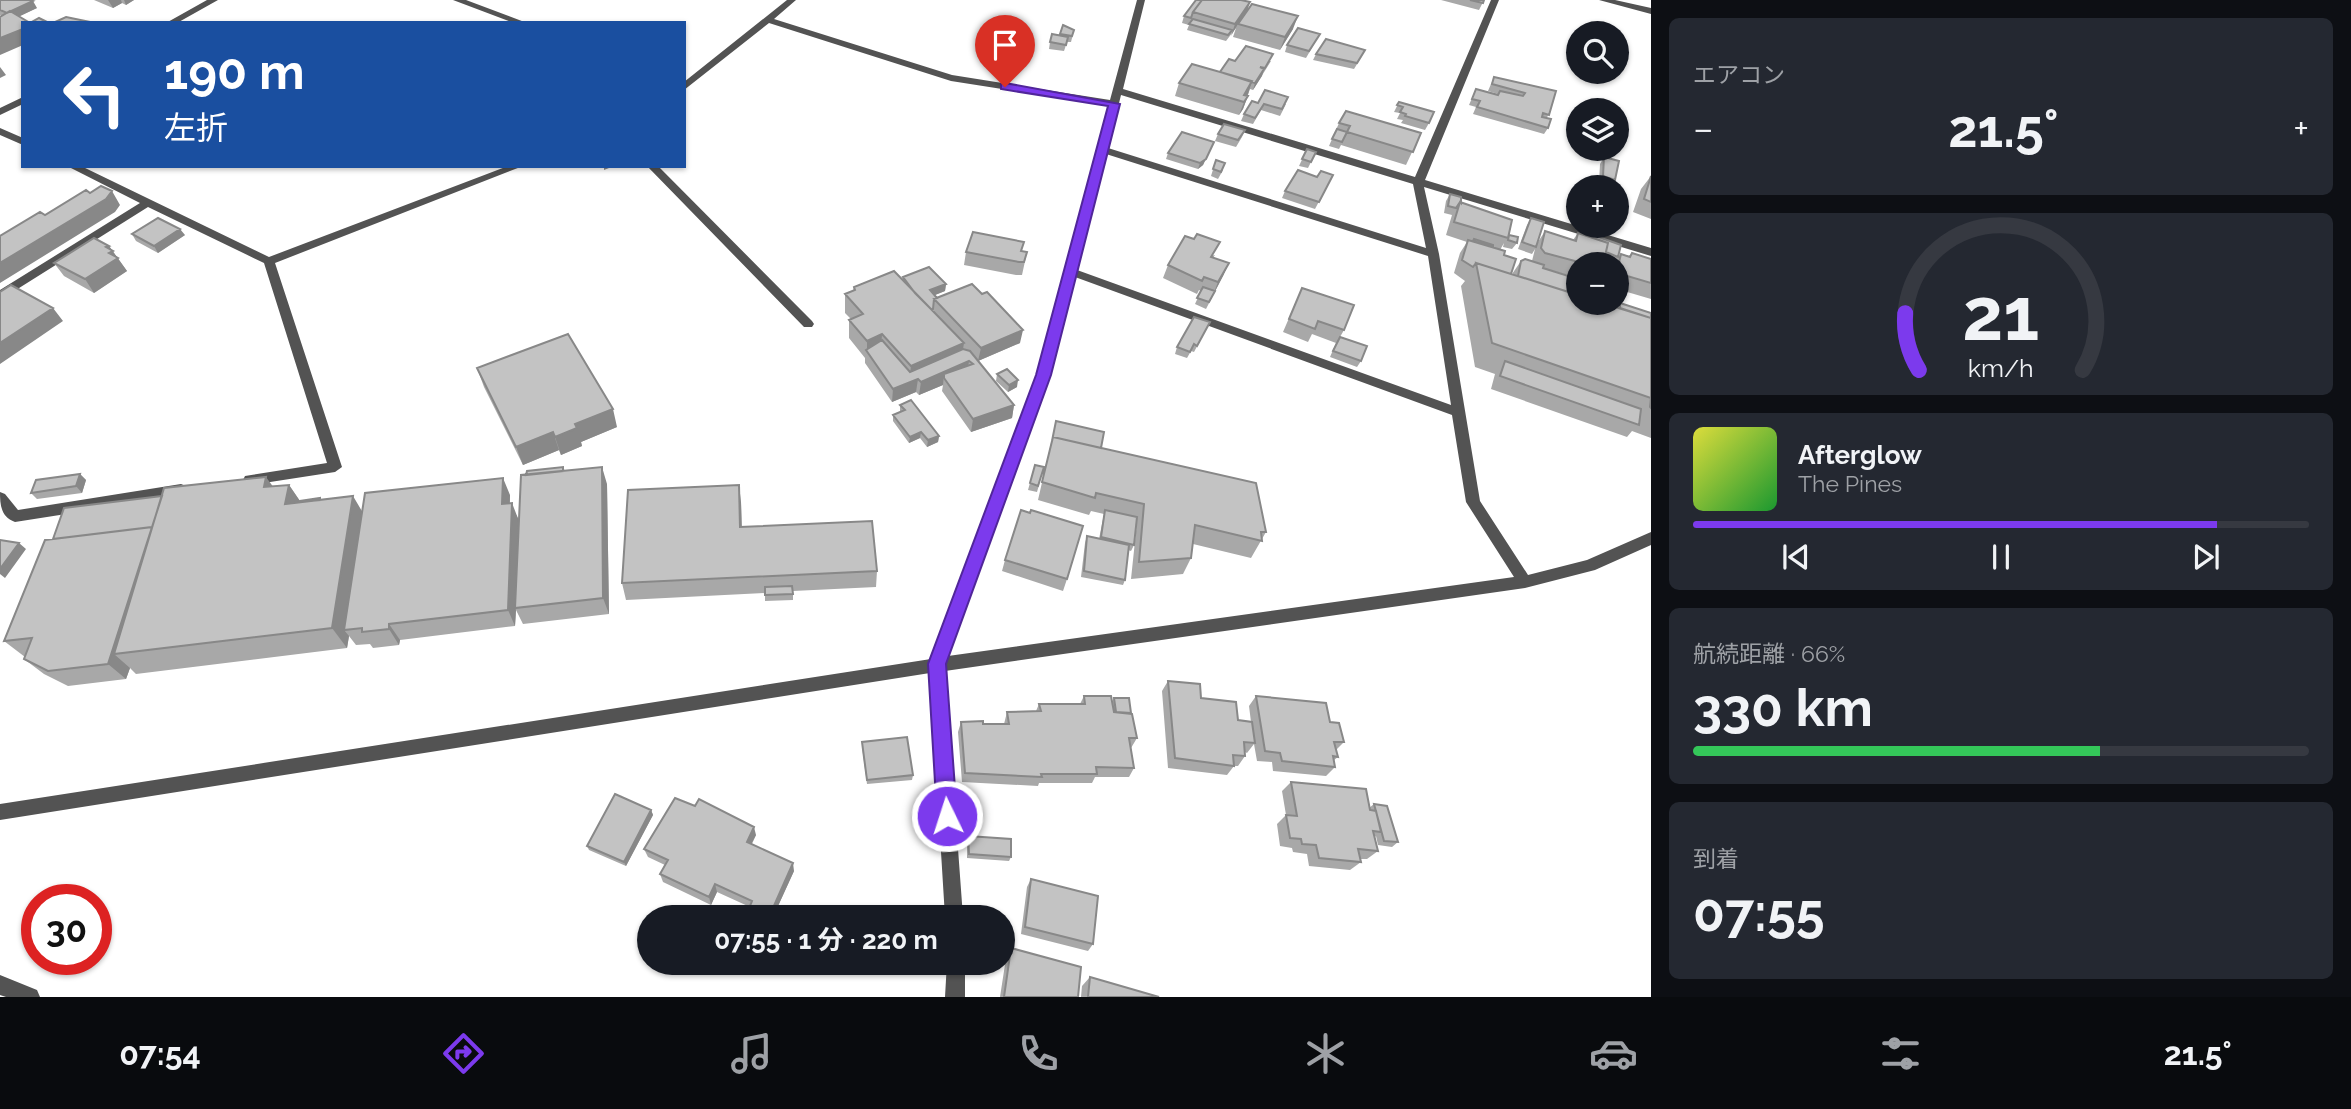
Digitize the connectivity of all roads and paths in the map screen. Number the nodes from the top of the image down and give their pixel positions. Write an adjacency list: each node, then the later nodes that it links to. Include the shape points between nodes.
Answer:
1 (214, 0): 9 (street)
2 (457, 0): 10 (street)
3 (792, 0): 8 (street)
4 (1141, 0): 12 (street)
5 (1495, 0): 21 (street)
6 (1603, 0): 7 (street)
7 (1651, 11)
8 (768, 20): 11 (street); 12 (street, via 951,78)
9 (174, 21)
10 (517, 21)
11 (687, 82)
12 (1116, 97): 17 (street); 21 (street)
13 (21, 101): 14 (street)
14 (0, 112)
15 (0, 131): 16 (street)
16 (21, 141)
17 (1104, 150): 24 (street); 26 (street)
18 (76, 168): 22 (street)
19 (513, 168): 25 (street)
20 (654, 168): 28 (street)
21 (1418, 183): 23 (street); 24 (street)
22 (147, 203): 25 (street); 27 (street)
23 (1651, 252)
24 (1433, 254): 29 (street)
25 (269, 261): 30 (street, via 335,467)
26 (1069, 271): 29 (street); 35 (street, via 1044,375)
27 (0, 296)
28 (808, 324)
29 (1457, 412): 34 (street, via 1473,502)
30 (242, 481)
31 (201, 487): 32 (street, via 15,516)
32 (0, 498)
33 (1651, 538): 34 (street, via 1590,566)
34 (1525, 582): 35 (street)
35 (937, 664): 36 (street); 37 (street)
36 (0, 812)
37 (953, 905)
38 (956, 975): 41 (street)
39 (0, 985): 40 (street)
40 (30, 997)
41 (955, 997)

